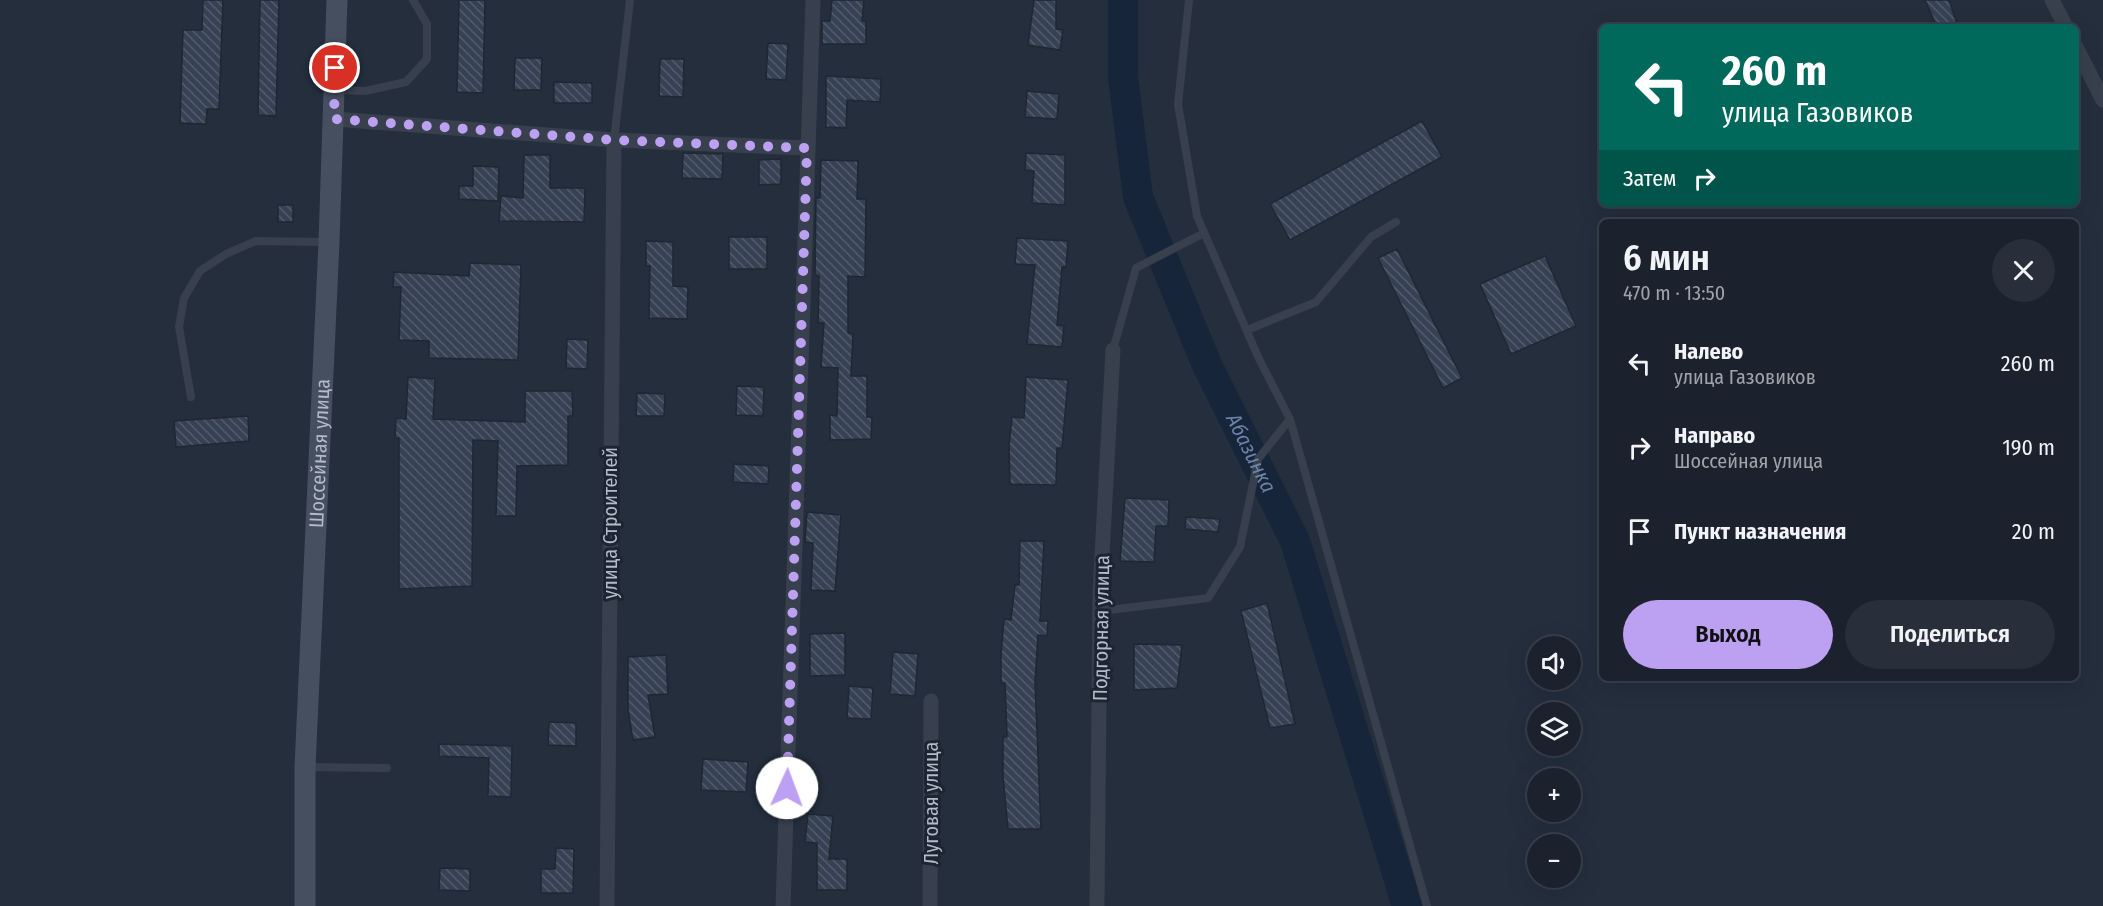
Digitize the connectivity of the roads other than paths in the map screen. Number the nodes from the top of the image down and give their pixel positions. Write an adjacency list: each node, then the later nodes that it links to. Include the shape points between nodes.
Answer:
1 (331, 0): 12 (main road, Шоссейная улица)
2 (336, 0): 10 (main road, Шоссейная улица)
3 (413, 0): 10 (lane, via 427,24 427,59 406,82 365,91)
4 (630, 0): 13 (lane)
5 (813, 0): 14 (street)
6 (1189, 0): 16 (lane, via 1178,104 1197,216)
7 (2052, 0): 8 (street)
8 (2064, 24)
9 (2079, 53): 11 (street)
10 (334, 90): 12 (main road, Шоссейная улица)
11 (2103, 100)
12 (330, 119): 13 (street); 17 (main road, Шоссейная улица); 24 (main road, Шоссейная улица)
13 (614, 140): 14 (street); 28 (street, улица Строителей)
14 (807, 148): 29 (street)
15 (1396, 222): 18 (lane, via 1371,237 1316,302)
16 (1204, 233): 18 (lane); 19 (lane, via 1136,268)
17 (322, 242): 20 (lane, via 256,242 226,254 200,271 184,298 179,327); 26 (main road, Шоссейная улица, via 300,692)
18 (1247, 330): 21 (lane)
19 (1113, 350): 22 (street, Подгорная улица)
20 (191, 398)
21 (1290, 419): 22 (lane, via 1258,459 1240,547 1208,598); 32 (lane)
22 (1101, 611): 31 (street, Подгорная улица)
23 (932, 701): 30 (street, Луговая улица)
24 (304, 767): 25 (lane); 27 (main road, Шоссейная улица)
25 (387, 768)
26 (299, 906)
27 (305, 906)
28 (607, 906)
29 (783, 906)
30 (930, 906)
31 (1096, 906)
32 (1427, 906)

